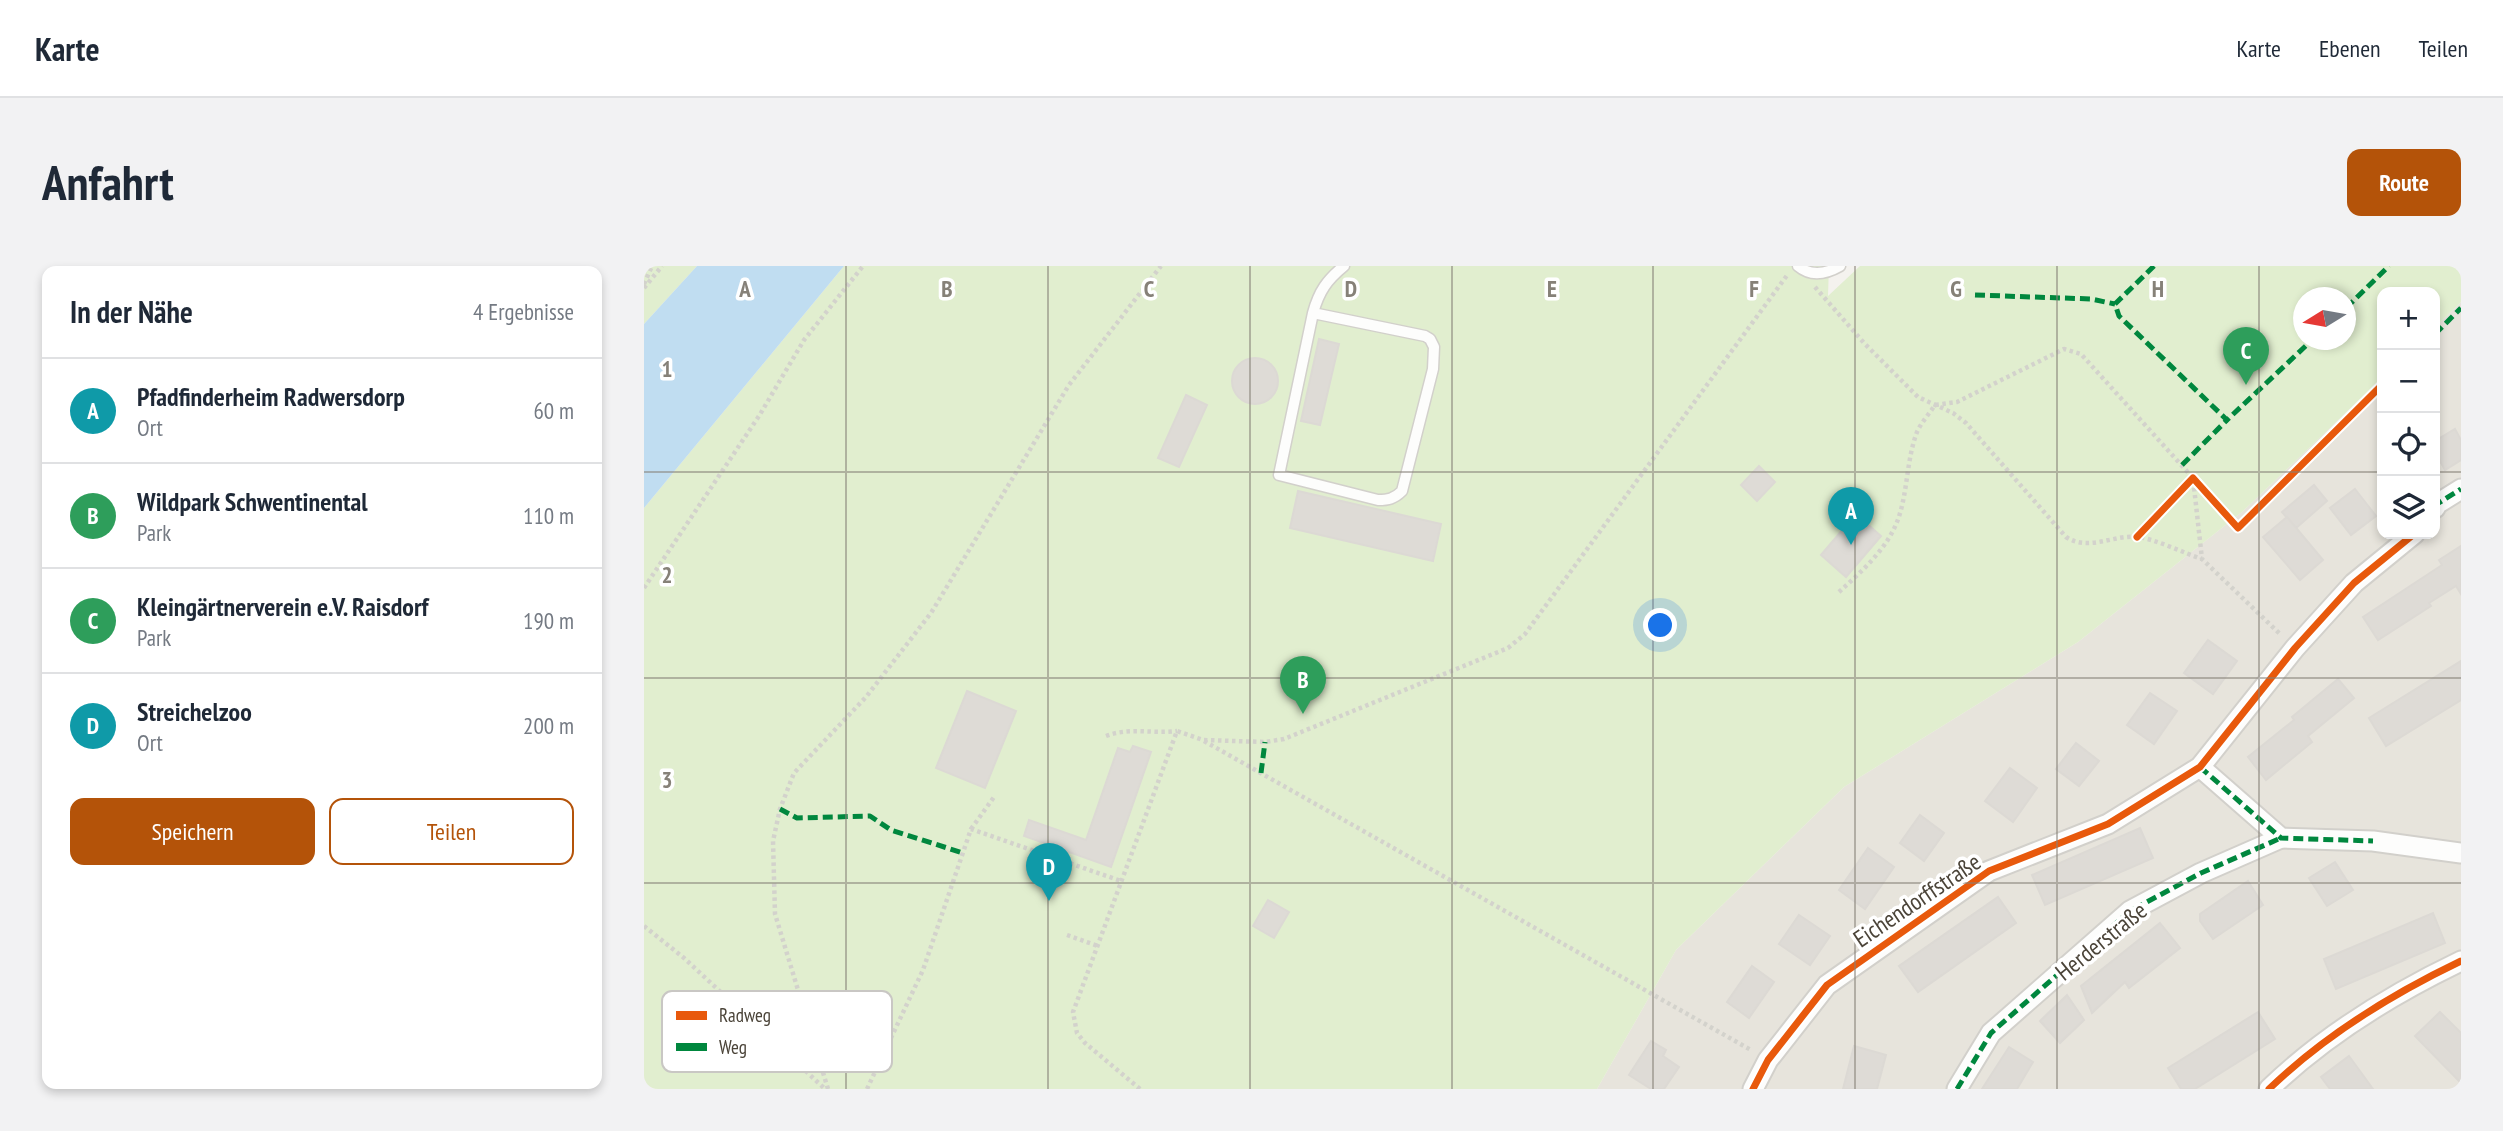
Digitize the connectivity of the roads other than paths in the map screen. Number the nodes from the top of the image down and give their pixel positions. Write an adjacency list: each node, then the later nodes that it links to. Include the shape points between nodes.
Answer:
1 (1344, 266): 4 (lane, via 1322,287)
2 (1796, 266): 3 (lane, via 1813,274)
3 (1840, 266)
4 (1313, 313): 4 (lane, via 1425,336 1434,346 1433,369 1402,491 1396,497 1378,500 1279,475)
5 (2461, 489): 6 (street)
6 (2440, 502)
7 (2408, 539): 8 (street, Eichendorffstraße, via 2354,583 2295,648)
8 (2200, 767): 9 (street); 12 (street, Eichendorffstraße, via 2108,824 1989,871 1827,985 1768,1060)
9 (2281, 838): 10 (street, via 2373,841); 13 (street, Herderstraße, via 2130,911 1990,1033)
10 (2461, 853)
11 (2461, 961): 14 (street, via 2351,1023)
12 (1753, 1089)
13 (1957, 1089)
14 (2269, 1089)

